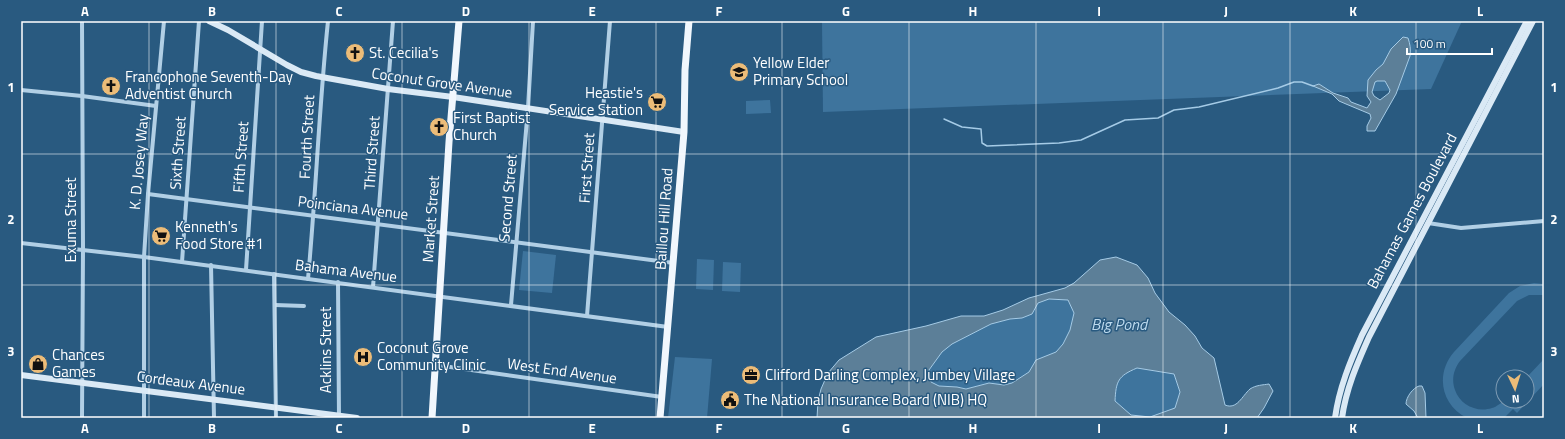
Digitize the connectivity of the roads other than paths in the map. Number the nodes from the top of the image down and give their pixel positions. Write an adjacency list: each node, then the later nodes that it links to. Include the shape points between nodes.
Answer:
1 (82, 21): 18 (street, Exuma Street)
2 (164, 21): 20 (street, K. D. Josey Way)
3 (199, 21): 25 (street, Sixth Street)
4 (209, 21): 14 (main road, Coconut Grove Avenue)
5 (262, 21): 14 (street, Fifth Street)
6 (328, 21): 15 (street, Fourth Street)
7 (392, 21): 16 (street, Third Street)
8 (459, 21): 19 (main road, Market Street)
9 (533, 21): 21 (street, Second Street)
10 (610, 21): 22 (street, First Street)
11 (689, 21): 23 (main road, Baillou Hill Road)
12 (1527, 21): 66 (main road, Bahamas Games Boulevard, via 1362,335 1344,376)
13 (1533, 21): 30 (main road, Bahamas Games Boulevard)
14 (260, 49): 15 (main road, Coconut Grove Avenue, via 301,72); 26 (street, Fifth Street)
15 (322, 77): 16 (main road, Coconut Grove Avenue); 27 (street, Fourth Street)
16 (388, 89): 19 (main road, Coconut Grove Avenue); 29 (street, Third Street)
17 (21, 90): 18 (street)
18 (82, 96): 20 (street); 34 (street, Exuma Street)
19 (454, 97): 21 (main road, Coconut Grove Avenue); 31 (main road, Market Street)
20 (156, 106): 24 (street, K. D. Josey Way)
21 (528, 108): 22 (main road, Coconut Grove Avenue); 32 (street, Second Street)
22 (603, 120): 23 (main road, Coconut Grove Avenue); 35 (street, First Street)
23 (684, 132): 38 (main road, Baillou Hill Road)
24 (148, 194): 25 (street, Poinciana Avenue); 36 (street, K. D. Josey Way)
25 (187, 199): 26 (street, Poinciana Avenue); 37 (street, Sixth Street)
26 (250, 207): 27 (street, Poinciana Avenue); 40 (street, Fifth Street)
27 (314, 215): 29 (street, Poinciana Avenue); 42 (street, Fourth Street)
28 (1544, 221): 30 (street, via 1461,228)
29 (379, 223): 31 (street, Poinciana Avenue); 44 (street, Third Street)
30 (1428, 223): 67 (main road, Bahamas Games Boulevard, via 1355,367)
31 (444, 232): 32 (street, Poinciana Avenue); 45 (main road, Market Street)
32 (517, 242): 35 (street, Poinciana Avenue); 47 (street, Second Street)
33 (21, 243): 34 (street, Bahama Avenue)
34 (83, 250): 36 (street, Bahama Avenue); 53 (street, Exuma Street)
35 (593, 253): 38 (street, Poinciana Avenue); 49 (street, First Street)
36 (144, 256): 37 (street, Bahama Avenue); 54 (street, K. D. Josey Way)
37 (182, 262): 39 (street, Bahama Avenue)
38 (674, 263): 50 (main road, Baillou Hill Road)
39 (211, 266): 40 (street, Bahama Avenue); 56 (street)
40 (246, 270): 41 (street, Bahama Avenue)
41 (274, 274): 42 (street, Bahama Avenue); 46 (street)
42 (308, 279): 43 (street, Bahama Avenue)
43 (338, 282): 44 (street, Bahama Avenue); 58 (street, Acklins Street)
44 (374, 287): 45 (street, Bahama Avenue)
45 (439, 296): 47 (street, Bahama Avenue); 51 (main road, Market Street)
46 (275, 305): 48 (street); 57 (street)
47 (511, 305): 49 (street, Bahama Avenue)
48 (304, 306)
49 (587, 316): 50 (street, Bahama Avenue)
50 (668, 327): 55 (main road, Baillou Hill Road)
51 (436, 365): 55 (street, West End Avenue); 64 (main road, Market Street)
52 (21, 375): 53 (main road, Cordeaux Avenue)
53 (82, 382): 54 (main road, Cordeaux Avenue); 59 (street, Exuma Street)
54 (144, 390): 56 (main road, Cordeaux Avenue); 60 (street, K. D. Josey Way)
55 (662, 397): 65 (main road, Baillou Hill Road)
56 (214, 399): 57 (main road, Cordeaux Avenue); 61 (street)
57 (276, 408): 58 (main road, Cordeaux Avenue); 62 (street)
58 (339, 417): 63 (main road, Cordeaux Avenue)
59 (82, 418)
60 (144, 418)
61 (214, 418)
62 (276, 418)
63 (357, 418)
64 (432, 418)
65 (660, 418)
66 (1335, 418)
67 (1342, 418)

